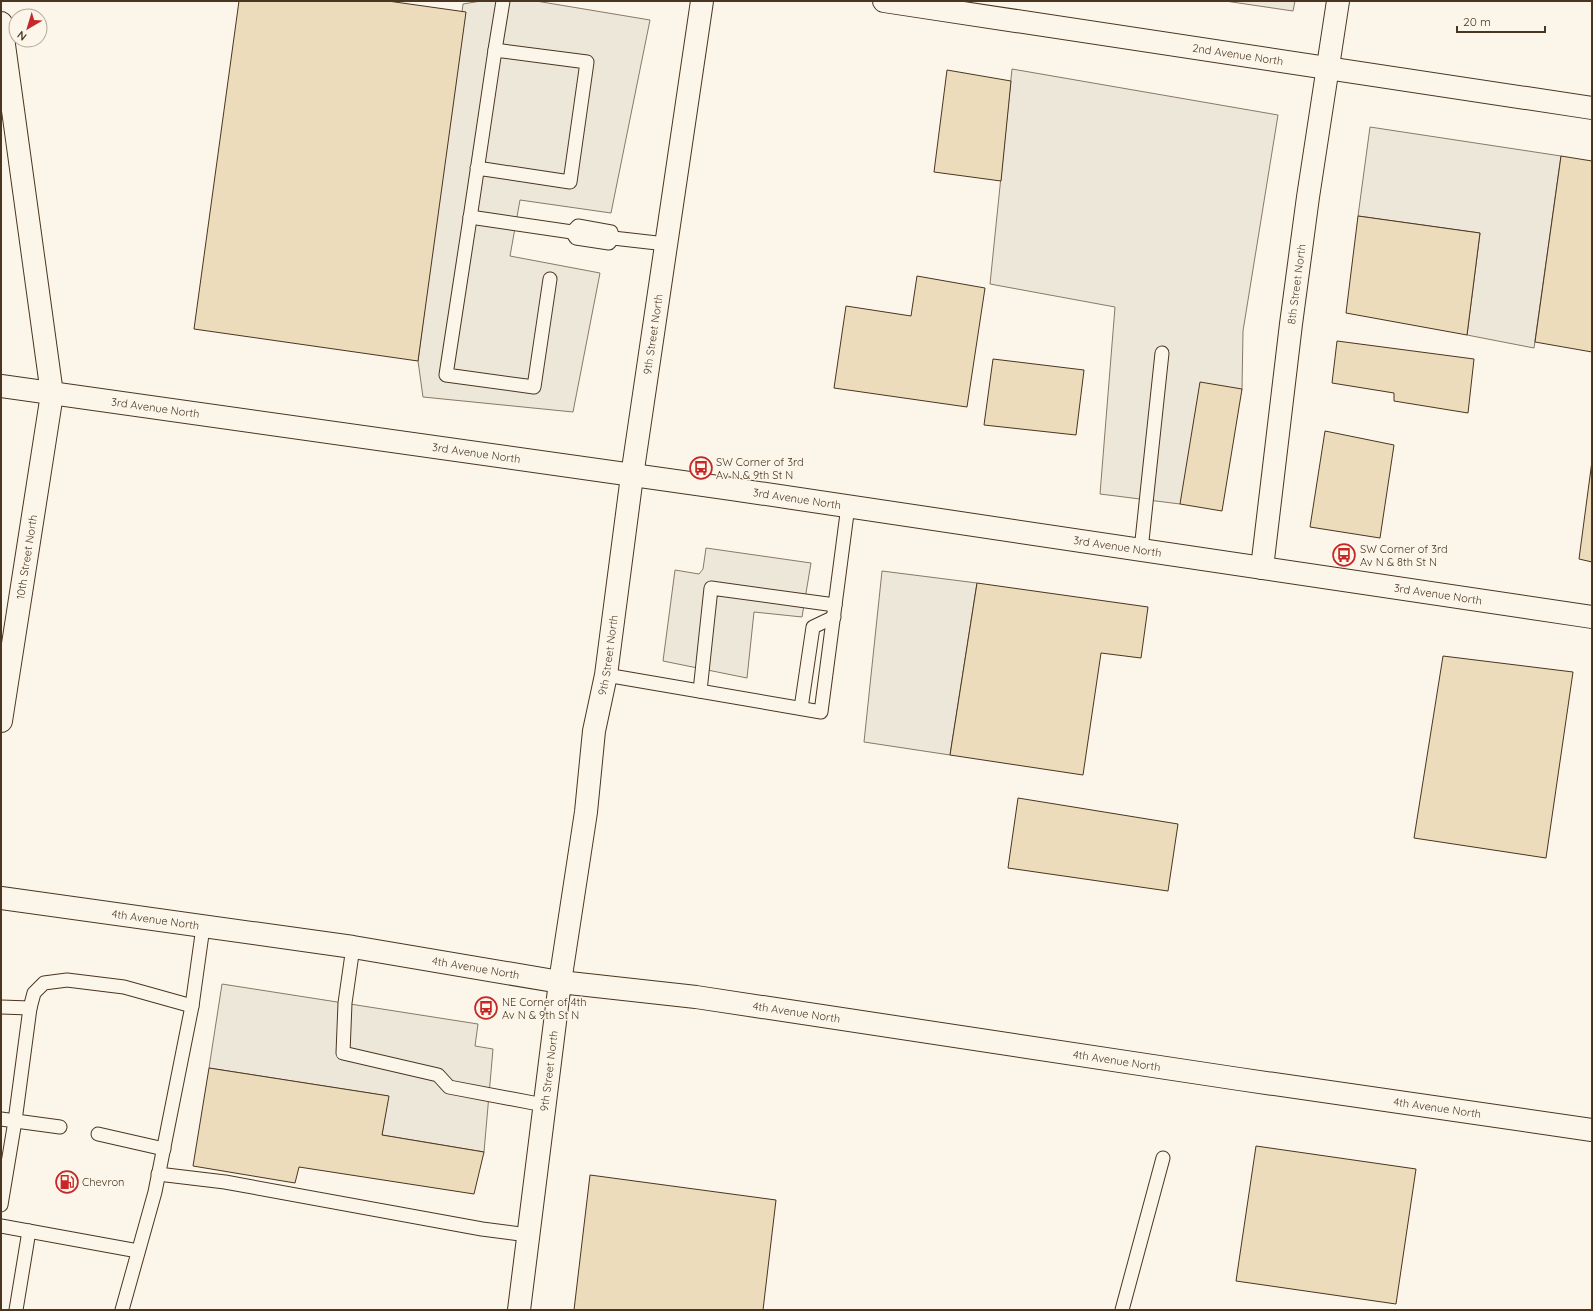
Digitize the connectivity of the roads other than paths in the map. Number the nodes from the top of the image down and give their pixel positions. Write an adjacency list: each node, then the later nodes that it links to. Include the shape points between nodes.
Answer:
1 (503, 1): 6 (lane)
2 (702, 1): 11 (main road, 9th Street North)
3 (884, 1): 7 (main road, 2nd Avenue North)
4 (1338, 1): 7 (main road, 8th Street North)
5 (1, 22): 15 (main road, 10th Street North)
6 (495, 50): 9 (lane); 9 (lane, via 587,62 570,182)
7 (1328, 68): 8 (main road, 2nd Avenue North); 19 (main road, 8th Street North, via 1295,292)
8 (1592, 108)
9 (477, 168): 10 (lane)
10 (470, 217): 11 (lane, via 572,232 578,226 611,232 613,238); 12 (lane, via 446,375 534,387)
11 (666, 244): 16 (main road, 9th Street North)
12 (550, 279)
13 (1162, 353): 18 (lane)
14 (1, 386): 15 (main road, 3rd Avenue North)
15 (52, 394): 16 (main road, 3rd Avenue North); 25 (main road, 10th Street North)
16 (632, 476): 17 (main road, 3rd Avenue North); 22 (main road, 9th Street North)
17 (848, 506): 18 (main road, 3rd Avenue North); 20 (lane)
18 (1141, 550): 19 (main road, 3rd Avenue North)
19 (1262, 568): 21 (main road, 3rd Avenue North)
20 (834, 611): 23 (lane, via 711,588); 24 (lane, via 813,627); 24 (lane, via 822,712)
21 (1592, 617)
22 (606, 675): 23 (lane); 29 (main road, 9th Street North, via 594,731 586,812)
23 (700, 691): 24 (lane)
24 (801, 708)
25 (1, 721)
26 (1, 898): 27 (main road, 4th Avenue North)
27 (203, 927): 28 (main road, 4th Avenue North); 30 (lane)
28 (353, 947): 29 (main road, 4th Avenue North); 33 (lane, via 342,1053 438,1075 450,1087)
29 (560, 982): 33 (main road, 9th Street North); 37 (main road, 4th Avenue North, via 696,997)
30 (192, 1006): 32 (lane, via 124,987 67,980 44,983 34,993); 39 (lane)
31 (1, 1007): 32 (lane)
32 (30, 1008): 35 (lane)
33 (544, 1105): 45 (main road, 9th Street North)
34 (1, 1119): 35 (lane)
35 (15, 1121): 36 (lane); 42 (lane)
36 (60, 1127)
37 (1592, 1130)
38 (98, 1134): 39 (lane)
39 (164, 1149): 41 (lane)
40 (1163, 1158): 50 (lane)
41 (158, 1174): 45 (lane, via 225,1182 482,1229); 46 (lane)
42 (1, 1205)
43 (1, 1226): 44 (lane)
44 (29, 1231): 46 (lane); 47 (lane)
45 (528, 1234): 49 (main road, 9th Street North)
46 (138, 1251): 48 (lane)
47 (16, 1310)
48 (122, 1310)
49 (519, 1310)
50 (1122, 1310)

